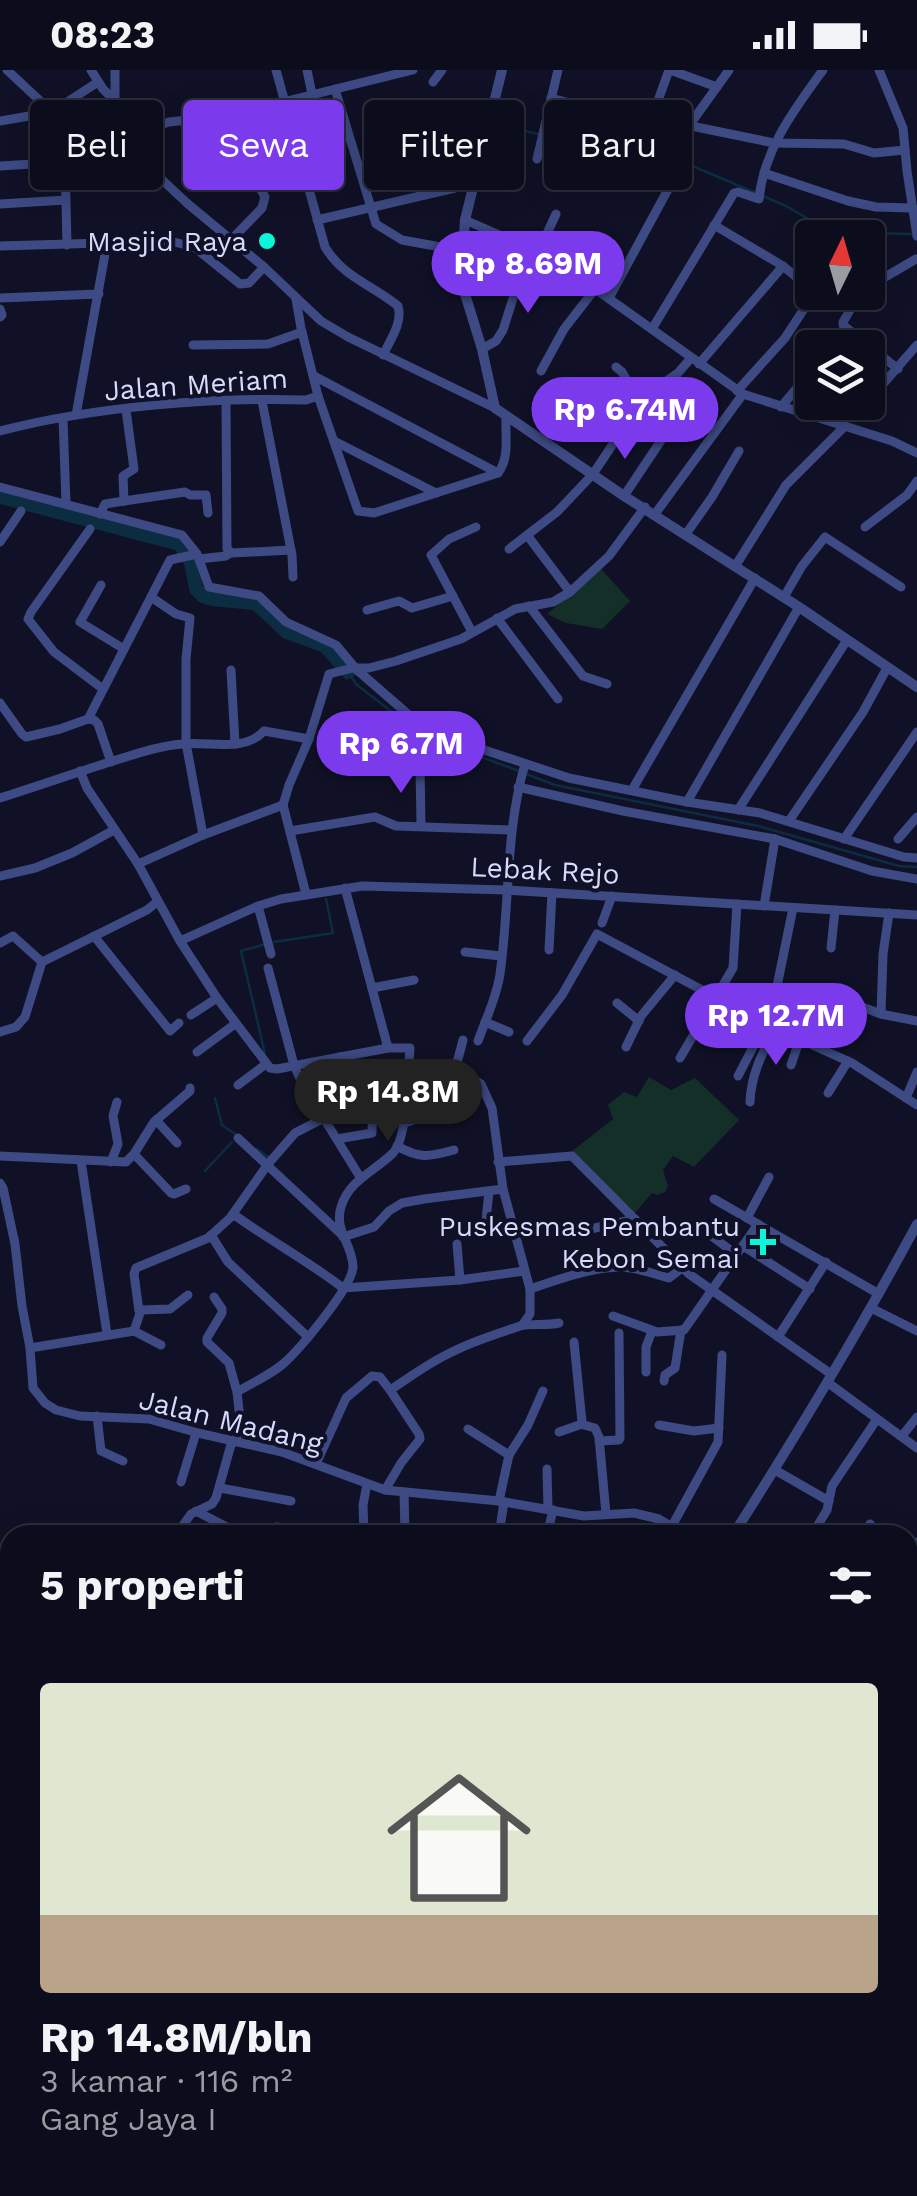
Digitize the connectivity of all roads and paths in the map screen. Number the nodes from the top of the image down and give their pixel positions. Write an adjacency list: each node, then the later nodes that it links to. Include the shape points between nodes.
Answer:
1 (7, 70): 20 (street)
2 (91, 70): 14 (street)
3 (115, 70): 22 (street)
4 (276, 70): 23 (street)
5 (308, 70): 18 (street)
6 (413, 70): 17 (street)
7 (442, 70): 15 (street)
8 (502, 70): 51 (street)
9 (558, 70): 19 (street)
10 (670, 70): 16 (street); 26 (street)
11 (729, 70): 16 (street)
12 (823, 70): 33 (street)
13 (878, 70): 32 (street)
14 (98, 82): 21 (street); 22 (street)
15 (433, 82)
16 (717, 86): 30 (street)
17 (335, 89): 18 (street); 47 (street)
18 (312, 94): 24 (street)
19 (551, 98): 25 (street); 35 (street)
20 (39, 100)
21 (70, 100)
22 (114, 100)
23 (283, 100)
24 (290, 100)
25 (558, 100)
26 (659, 100)
27 (30, 116): 29 (street)
28 (917, 120): 32 (street)
29 (0, 121)
30 (692, 124)
31 (692, 126): 33 (street)
32 (903, 128): 34 (street)
33 (774, 143): 34 (street); 38 (street)
34 (905, 150): 48 (street)
35 (537, 159)
36 (30, 164): 37 (street)
37 (0, 166)
38 (764, 173): 48 (street, via 848,201); 52 (street, via 758,200 736,192)
39 (163, 180): 54 (street)
40 (65, 190): 45 (street)
41 (261, 190): 54 (street, via 262,208)
42 (308, 190): 50 (street)
43 (446, 190): 47 (street)
44 (668, 190): 69 (street)
45 (66, 200): 46 (street); 56 (street)
46 (0, 204)
47 (370, 208): 50 (street); 60 (street, via 376,224 402,240)
48 (912, 208): 53 (street)
49 (556, 214): 59 (street)
50 (316, 220): 80 (street, via 339,266 398,306)
51 (466, 220): 59 (street); 60 (street)
52 (714, 225): 62 (street); 75 (street)
53 (917, 234)
54 (231, 240): 63 (street)
55 (107, 243): 56 (street); 63 (street, via 186,244 244,285); 67 (street)
56 (67, 245): 57 (street)
57 (0, 246)
58 (917, 248): 61 (street)
59 (533, 250): 66 (street); 79 (street, via 503,330)
60 (464, 251): 79 (street, via 465,294)
61 (917, 260): 65 (street)
62 (783, 266): 64 (street); 81 (street)
63 (264, 268): 68 (street)
64 (795, 276)
65 (885, 278)
66 (595, 289): 69 (street); 84 (street)
67 (99, 294): 70 (street); 96 (street)
68 (296, 298): 76 (street); 80 (street)
69 (609, 298): 75 (street)
70 (0, 299)
71 (0, 309): 74 (street)
72 (802, 310): 88 (street)
73 (850, 310): 83 (street, via 843,325)
74 (0, 317)
75 (652, 330): 81 (street)
76 (302, 332): 77 (street, via 268,344); 85 (street)
77 (193, 345)
78 (917, 346): 83 (street)
79 (482, 349): 94 (street)
80 (383, 355): 94 (street)
81 (696, 361): 88 (street); 90 (street)
82 (616, 367): 90 (street)
83 (898, 369): 86 (street)
84 (540, 371)
85 (314, 376): 89 (street); 105 (street)
86 (885, 382)
87 (795, 391): 93 (street)
88 (740, 393): 93 (street); 114 (street)
89 (318, 396): 91 (street, Jalan Meriam); 102 (street)
90 (645, 396): 106 (street)
91 (262, 400): 92 (street, Jalan Meriam); 124 (street)
92 (226, 402): 95 (street, Jalan Meriam); 125 (street)
93 (782, 407): 99 (street)
94 (494, 408): 97 (street)
95 (126, 410): 96 (street, Jalan Meriam); 111 (street, via 134,468 123,476)
96 (76, 415): 98 (street, Jalan Meriam)
97 (506, 417): 105 (street); 106 (street)
98 (63, 418): 100 (street, Jalan Meriam); 112 (street)
99 (844, 427): 104 (street); 127 (street, via 786,485)
100 (0, 431)
101 (662, 439): 110 (street)
102 (334, 441): 109 (street); 109 (street, via 358,512)
103 (739, 451): 120 (street)
104 (917, 454)
105 (498, 474): 109 (street)
106 (593, 474): 110 (street); 121 (street)
107 (917, 481): 118 (street)
108 (0, 487): 112 (street)
109 (436, 493)
110 (624, 496): 114 (street)
111 (124, 501): 115 (street, via 206,494); 116 (street, via 104,504)
112 (66, 503): 116 (street)
113 (21, 511): 122 (street)
114 (650, 511): 120 (street); 132 (street)
115 (208, 513)
116 (100, 514): 126 (street, via 182,535)
117 (476, 527): 133 (street, via 430,555)
118 (866, 527)
119 (90, 530): 148 (street, via 28,619 54,652)
120 (686, 534): 127 (street)
121 (527, 535): 123 (street); 132 (street)
122 (0, 542)
123 (510, 549)
124 (290, 550): 125 (street); 128 (street)
125 (230, 553): 126 (street)
126 (197, 555): 135 (street, via 170,560); 144 (street, via 209,588 260,596 286,622 336,644)
127 (736, 565): 129 (street)
128 (292, 578)
129 (756, 578): 134 (street); 163 (street)
130 (101, 585): 142 (street, via 80,622)
131 (901, 587): 134 (street, via 823,538)
132 (570, 592): 136 (street)
133 (454, 596): 138 (street, via 412,608 398,601); 140 (street)
134 (784, 597): 137 (street)
135 (150, 598): 142 (street); 156 (street, via 190,618)
136 (529, 606): 139 (street); 146 (street, via 584,676)
137 (799, 607): 141 (street); 165 (street)
138 (366, 610)
139 (496, 618): 140 (street); 149 (street)
140 (472, 632): 144 (street)
141 (847, 640): 143 (street); 167 (street)
142 (124, 649): 148 (street)
143 (886, 668): 147 (street); 169 (street)
144 (355, 669): 155 (street, via 326,678); 159 (street, via 425,729)
145 (231, 670): 157 (street)
146 (607, 684)
147 (917, 687)
148 (103, 689): 151 (street)
149 (558, 699)
150 (0, 703): 152 (street)
151 (88, 719): 152 (street, via 31,737); 158 (street, via 98,724)
152 (12, 720): 153 (street)
153 (0, 725)
154 (917, 732): 177 (street)
155 (309, 739): 157 (street, via 264,731); 166 (street)
156 (186, 743): 157 (street); 158 (street); 174 (street)
157 (236, 744)
158 (111, 762): 161 (street)
159 (524, 765): 162 (street); 163 (street)
160 (420, 766): 170 (street)
161 (80, 771): 164 (street); 171 (street)
162 (519, 784): 172 (street); 175 (street)
163 (632, 790): 165 (street)
164 (0, 798)
165 (687, 802): 167 (street)
166 (283, 805): 173 (street); 174 (street)
167 (738, 810): 169 (street)
168 (917, 817): 176 (street)
169 (789, 821): 177 (street)
170 (421, 826): 172 (street); 173 (street, via 376,818)
171 (114, 830): 179 (street); 180 (street, via 35,868)
172 (511, 830): 183 (street)
173 (290, 831): 185 (street)
174 (203, 835): 179 (street)
175 (775, 839): 181 (street); 190 (street)
176 (898, 839)
177 (844, 840): 178 (street)
178 (917, 858)
179 (138, 864): 187 (street)
180 (0, 876)
181 (917, 879)
182 (346, 888): 183 (street, Lebak Rejo); 185 (street, Lebak Rejo); 208 (street)
183 (506, 890): 184 (street, Lebak Rejo); 203 (street)
184 (552, 892): 186 (street, Lebak Rejo); 201 (street)
185 (306, 894): 189 (street, Lebak Rejo)
186 (612, 896): 188 (street, Lebak Rejo); 195 (street)
187 (157, 902): 196 (street); 197 (street)
188 (737, 904): 190 (street, Lebak Rejo); 209 (street, via 734,963)
189 (258, 906): 197 (street, Lebak Rejo); 199 (street)
190 (764, 906): 191 (street, Lebak Rejo)
191 (794, 908): 192 (street, Lebak Rejo); 219 (street)
192 (834, 910): 193 (street, Lebak Rejo); 200 (street)
193 (889, 913): 194 (street, Lebak Rejo); 212 (street)
194 (917, 915)
195 (602, 923)
196 (94, 936): 204 (street); 217 (street, via 170,1031)
197 (180, 941): 210 (street)
198 (0, 943): 204 (street, via 13,936)
199 (269, 947)
200 (832, 948)
201 (549, 950)
202 (466, 952): 203 (street)
203 (501, 956): 216 (street)
204 (42, 962): 220 (street, via 21,1024)
205 (268, 968): 234 (street)
206 (675, 975): 209 (street); 214 (street); 225 (street, via 597,934)
207 (414, 980): 208 (street)
208 (372, 988): 227 (street)
209 (716, 997): 219 (street); 230 (street)
210 (217, 998): 213 (street); 218 (street)
211 (617, 1003): 214 (street)
212 (881, 1014): 215 (street); 223 (street, via 815,995)
213 (191, 1015)
214 (639, 1021): 226 (street)
215 (917, 1021)
216 (485, 1022): 221 (street); 224 (street)
217 (179, 1023)
218 (236, 1024): 228 (street); 232 (street)
219 (770, 1026): 223 (street); 237 (street); 244 (street)
220 (0, 1032)
221 (509, 1032)
222 (463, 1040): 235 (street)
223 (800, 1040): 231 (street); 233 (street)
224 (478, 1041)
225 (527, 1041)
226 (626, 1047)
227 (388, 1048): 229 (street); 248 (street, via 410,1048)
228 (197, 1052)
229 (340, 1057): 234 (street); 246 (street, via 346,1101)
230 (680, 1058)
231 (848, 1061): 241 (street); 242 (street)
232 (266, 1064): 234 (street); 238 (street)
233 (791, 1064)
234 (294, 1065): 246 (street)
235 (454, 1066): 248 (street, via 426,1116); 258 (street, via 488,1096)
236 (917, 1072): 242 (street)
237 (738, 1076)
238 (238, 1085)
239 (190, 1088): 247 (street)
240 (373, 1093): 250 (street, via 372,1133)
241 (828, 1093)
242 (906, 1098): 245 (street)
243 (117, 1102): 257 (street)
244 (750, 1102)
245 (917, 1105)
246 (323, 1117): 250 (street); 259 (street, via 295,1133)
247 (156, 1120): 251 (street); 254 (street)
248 (404, 1123): 252 (street)
249 (238, 1138): 259 (street)
250 (337, 1139): 260 (street)
251 (177, 1143)
252 (397, 1146): 253 (street, via 430,1157); 260 (street)
253 (454, 1150)
254 (134, 1154): 257 (street); 263 (street, via 170,1193)
255 (0, 1156): 256 (street)
256 (81, 1161): 257 (street); 300 (street)
257 (112, 1162)
258 (498, 1162): 264 (street); 269 (street, via 572,1156)
259 (268, 1164): 267 (street); 276 (street)
260 (360, 1177): 276 (street, via 342,1205)
261 (769, 1178): 268 (street)
262 (0, 1183): 305 (street, Jalan Madang)
263 (186, 1189)
264 (503, 1189): 265 (street); 281 (street)
265 (489, 1191): 270 (street); 276 (street, via 402,1204 374,1228)
266 (714, 1199): 268 (street)
267 (233, 1214): 275 (street); 283 (street)
268 (747, 1218): 271 (street)
269 (635, 1219): 274 (street); 280 (street)
270 (486, 1222)
271 (758, 1224): 278 (street); 279 (street)
272 (917, 1224): 287 (street)
273 (698, 1226): 278 (street)
274 (573, 1233)
275 (211, 1235): 291 (street, via 136,1268); 302 (street, via 228,1262)
276 (342, 1236): 283 (street, via 353,1266)
277 (458, 1244): 282 (street)
278 (740, 1250): 284 (street); 286 (street)
279 (826, 1262): 284 (street); 287 (street)
280 (682, 1268): 285 (street, via 669,1278 636,1268 574,1274); 286 (street)
281 (524, 1270): 282 (street); 285 (street)
282 (460, 1280): 283 (street)
283 (343, 1288): 302 (street)
284 (810, 1288): 301 (street)
285 (530, 1289): 293 (street)
286 (713, 1291): 295 (street); 301 (street)
287 (879, 1294): 290 (street)
288 (188, 1296): 291 (street, via 170,1309)
289 (214, 1297): 312 (street, via 222,1313 207,1342 229,1363)
290 (871, 1308): 298 (street); 308 (street)
291 (139, 1311): 296 (street)
292 (613, 1316): 297 (street)
293 (524, 1324): 294 (street); 310 (street, via 451,1352)
294 (559, 1324)
295 (681, 1330): 297 (street); 309 (street, via 674,1369)
296 (134, 1331): 300 (street); 304 (street)
297 (652, 1331): 307 (street)
298 (917, 1332)
299 (620, 1333): 324 (street, via 620,1438)
300 (106, 1334): 305 (street)
301 (778, 1337): 308 (street)
302 (308, 1338): 312 (street, via 282,1365)
303 (574, 1342): 316 (street)
304 (160, 1345)
305 (30, 1348): 313 (street, Jalan Madang, via 33,1388 45,1403 68,1414)
306 (722, 1355): 318 (street)
307 (646, 1372)
308 (829, 1378): 315 (street); 330 (street)
309 (664, 1381)
310 (390, 1390): 328 (street, via 378,1375 346,1398); 334 (street, via 420,1439)
311 (543, 1391): 326 (street)
312 (237, 1392): 323 (street)
313 (97, 1416): 321 (street, Jalan Madang, via 149,1419); 327 (street, via 101,1451)
314 (917, 1417): 322 (street)
315 (878, 1419): 322 (street); 338 (street, via 832,1486)
316 (582, 1424): 320 (street); 324 (street, via 595,1428)
317 (659, 1425): 318 (street)
318 (718, 1428): 349 (street, via 718,1442)
319 (468, 1429): 326 (street)
320 (559, 1432)
321 (196, 1433): 323 (street, Jalan Madang); 331 (street)
322 (902, 1436): 325 (street)
323 (234, 1441): 328 (street, Jalan Madang); 333 (street)
324 (599, 1441): 341 (street)
325 (917, 1448)
326 (509, 1455): 337 (street)
327 (123, 1461)
328 (316, 1464): 332 (street, Jalan Madang)
329 (547, 1470): 339 (street)
330 (775, 1470): 338 (street); 350 (street)
331 (181, 1482)
332 (367, 1484): 334 (street, Jalan Madang); 344 (street)
333 (220, 1488): 336 (street); 340 (street, via 212,1504)
334 (385, 1490): 335 (street, Jalan Madang)
335 (404, 1492): 337 (street, Jalan Madang); 345 (street)
336 (291, 1501)
337 (502, 1501): 339 (street, Jalan Madang); 346 (street)
338 (829, 1501): 351 (street)
339 (551, 1510): 341 (street, Jalan Madang); 347 (street)
340 (196, 1511): 342 (street); 343 (street)
341 (606, 1514): 348 (street, Jalan Madang, via 642,1514)
342 (184, 1525)
343 (223, 1525)
344 (364, 1525)
345 (405, 1525)
346 (499, 1525)
347 (549, 1525)
348 (670, 1525)
349 (673, 1525)
350 (740, 1525)
351 (818, 1525)

